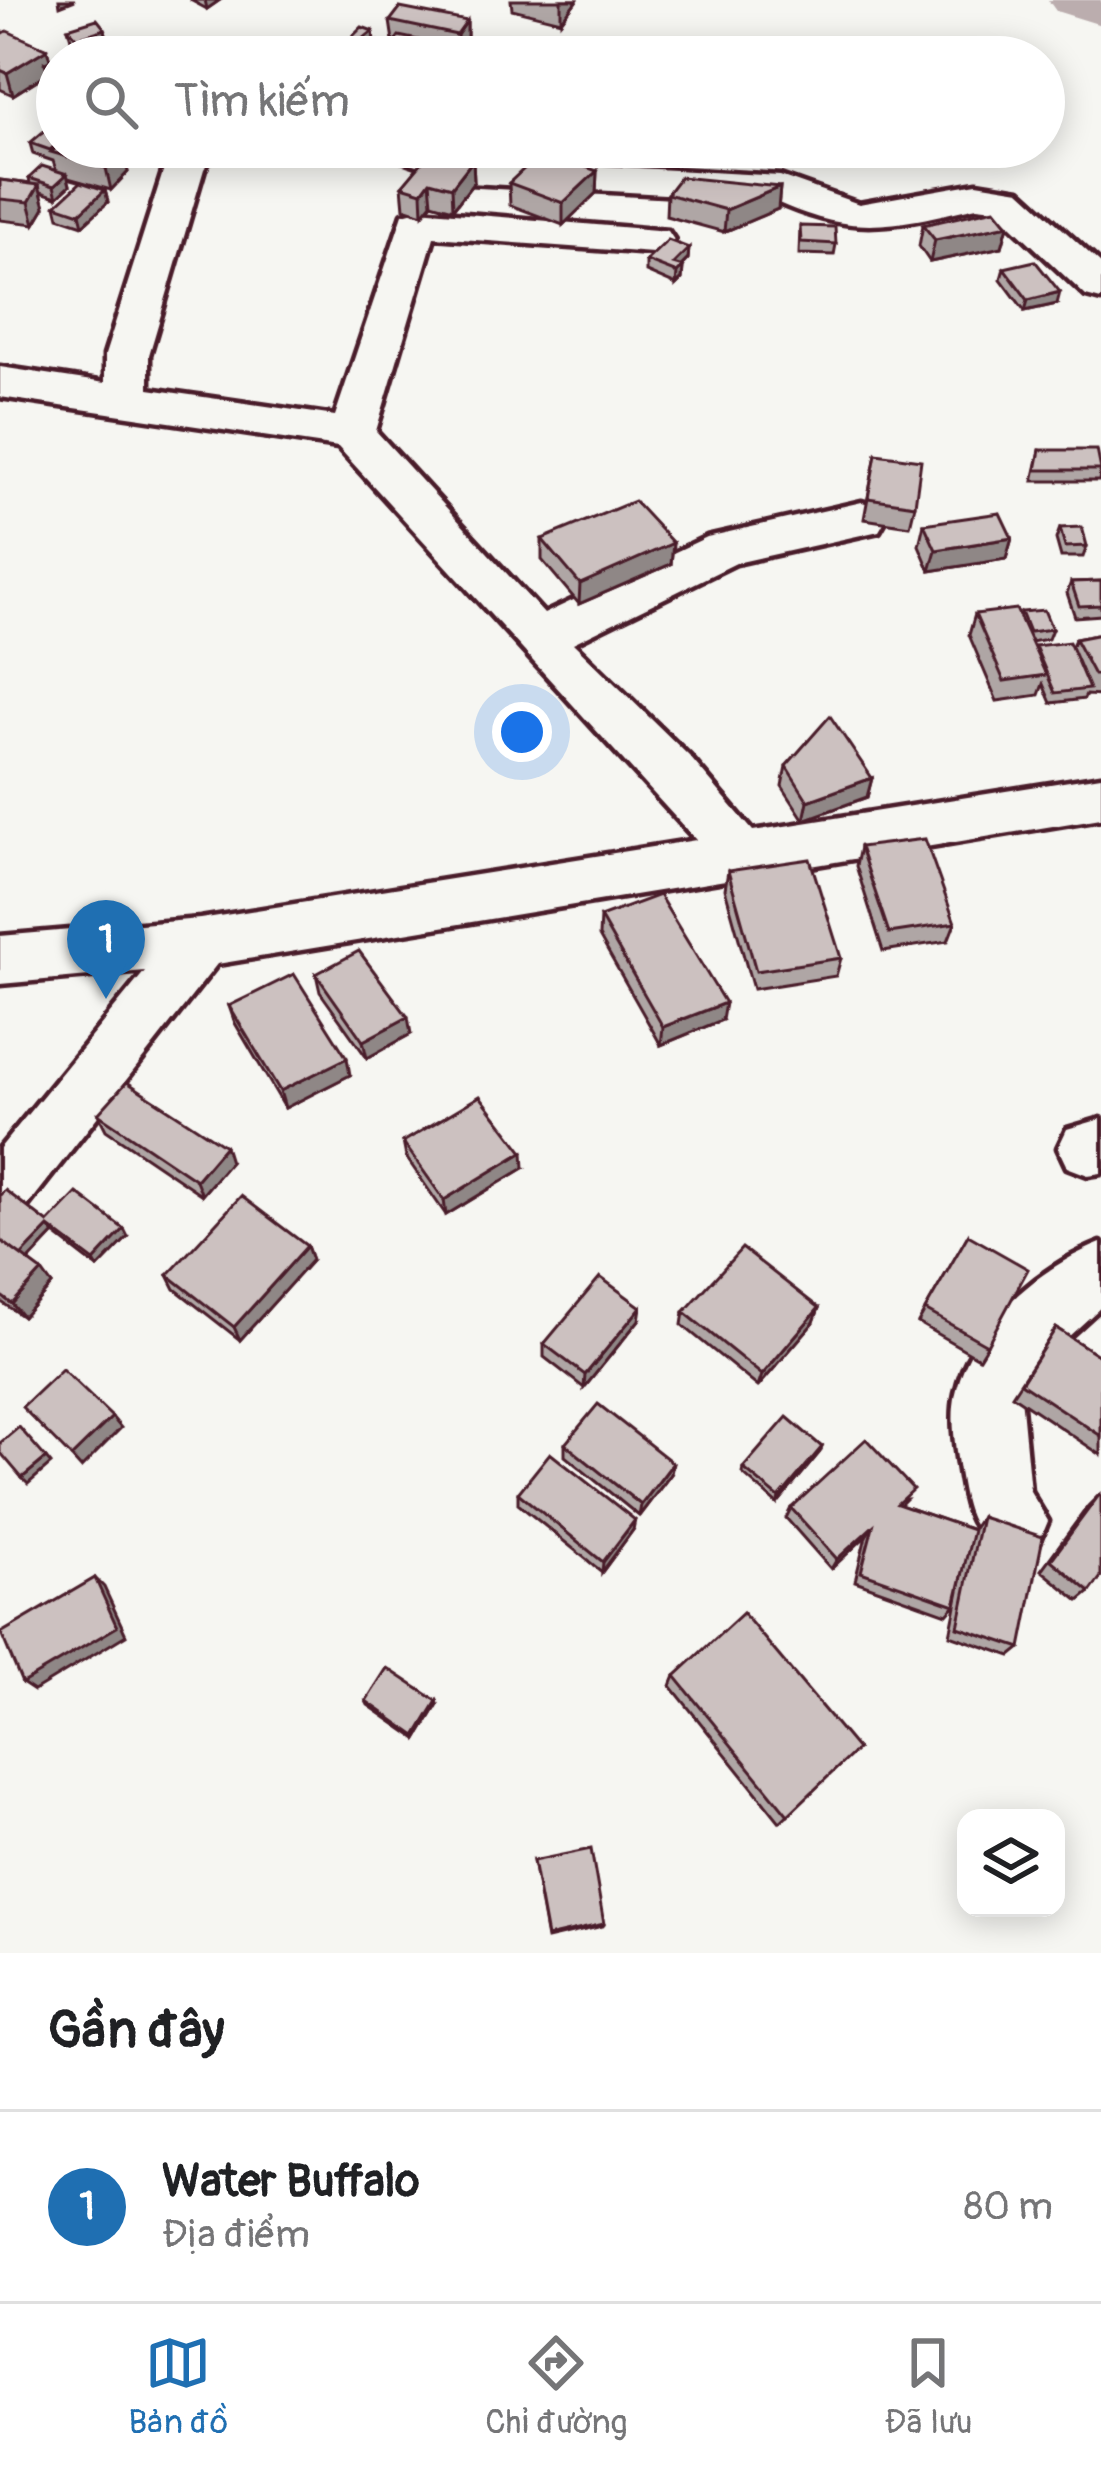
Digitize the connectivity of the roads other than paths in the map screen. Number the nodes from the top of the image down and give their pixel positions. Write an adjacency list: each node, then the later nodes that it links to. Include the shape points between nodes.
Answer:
1 (185, 168): 6 (street, via 128,355)
2 (464, 168): 4 (street, via 780,188 859,216 977,195 1006,199)
3 (652, 240): 7 (street, via 418,223)
4 (1101, 287)
5 (0, 382): 6 (street)
6 (127, 398): 7 (street)
7 (352, 434): 9 (street)
8 (862, 519): 9 (street, via 724,549)
9 (536, 639): 11 (street, via 670,771)
10 (1101, 797): 11 (street)
11 (742, 857): 12 (street)
12 (200, 943): 13 (street); 14 (street)
13 (0, 960)
14 (0, 1192)
15 (1101, 1274): 16 (street, via 1045,1310 988,1390 1000,1510)
16 (1014, 1521)

